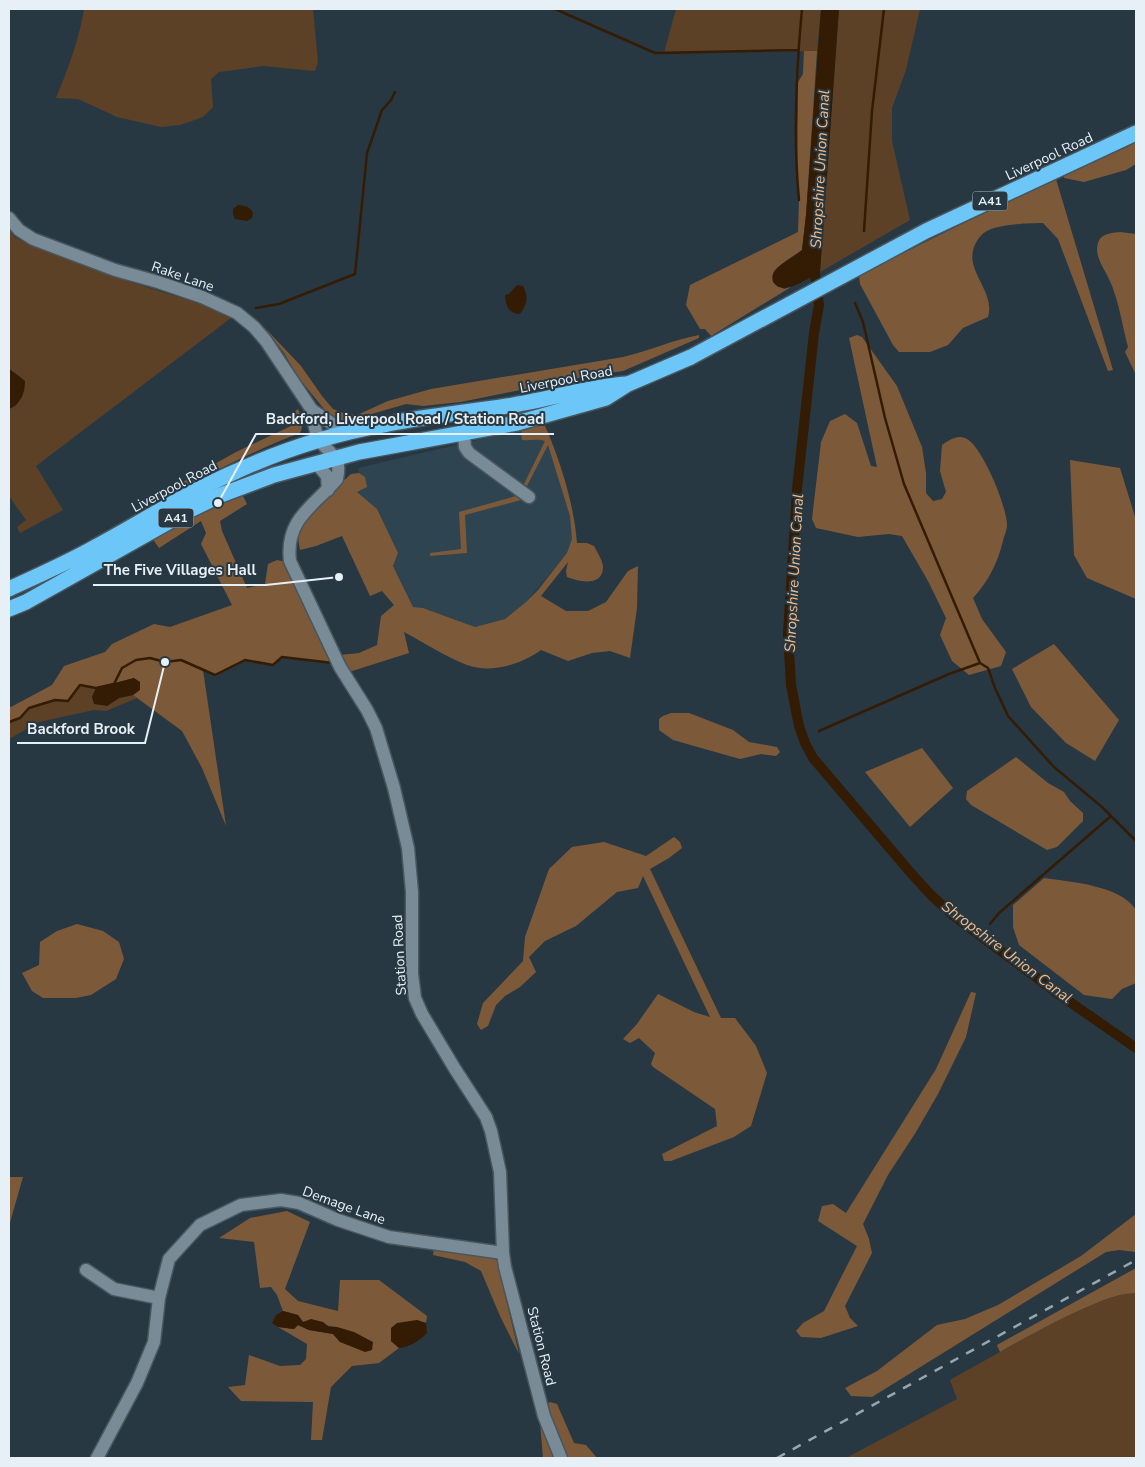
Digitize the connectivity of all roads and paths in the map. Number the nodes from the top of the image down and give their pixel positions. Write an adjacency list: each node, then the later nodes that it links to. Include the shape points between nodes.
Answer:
1 (1136, 133): 3 (highway, Liverpool Road / A41, via 926,231 691,357)
2 (9, 218): 4 (street, Rake Lane, via 33,239 115,270 193,294 237,313 266,341)
3 (628, 384): 5 (highway, Liverpool Road / A41); 7 (highway, Liverpool Road / A41, via 606,398 517,423)
4 (312, 410): 6 (street, Rake Lane); 8 (street, Rake Lane)
5 (462, 413): 6 (highway, Liverpool Road / A41); 7 (street)
6 (349, 432): 8 (highway, Liverpool Road / A41)
7 (464, 432): 9 (highway, Liverpool Road / A41); 12 (street, via 465,447 469,453)
8 (319, 440): 9 (street); 13 (highway, Liverpool Road / A41, via 204,486 95,548)
9 (336, 458): 10 (highway, Liverpool Road / A41); 11 (street, Station Road, via 337,479)
10 (316, 463): 11 (street, via 327,476); 14 (highway, Liverpool Road / A41, via 221,495)
11 (328, 490): 15 (street, Station Road, via 300,517 288,547 290,562 340,667 376,728 408,848 415,998 486,1117 491,1131 500,1172)
12 (529, 497)
13 (9, 589)
14 (9, 609)
15 (503, 1253): 17 (street, Demage Lane, via 389,1237 299,1203 281,1200 241,1205 200,1225 169,1259); 19 (street, Station Road, via 544,1416)
16 (86, 1270): 17 (street, via 114,1289)
17 (159, 1298): 18 (street, Demage Lane, via 154,1342 138,1383)
18 (97, 1458)
19 (561, 1458)

